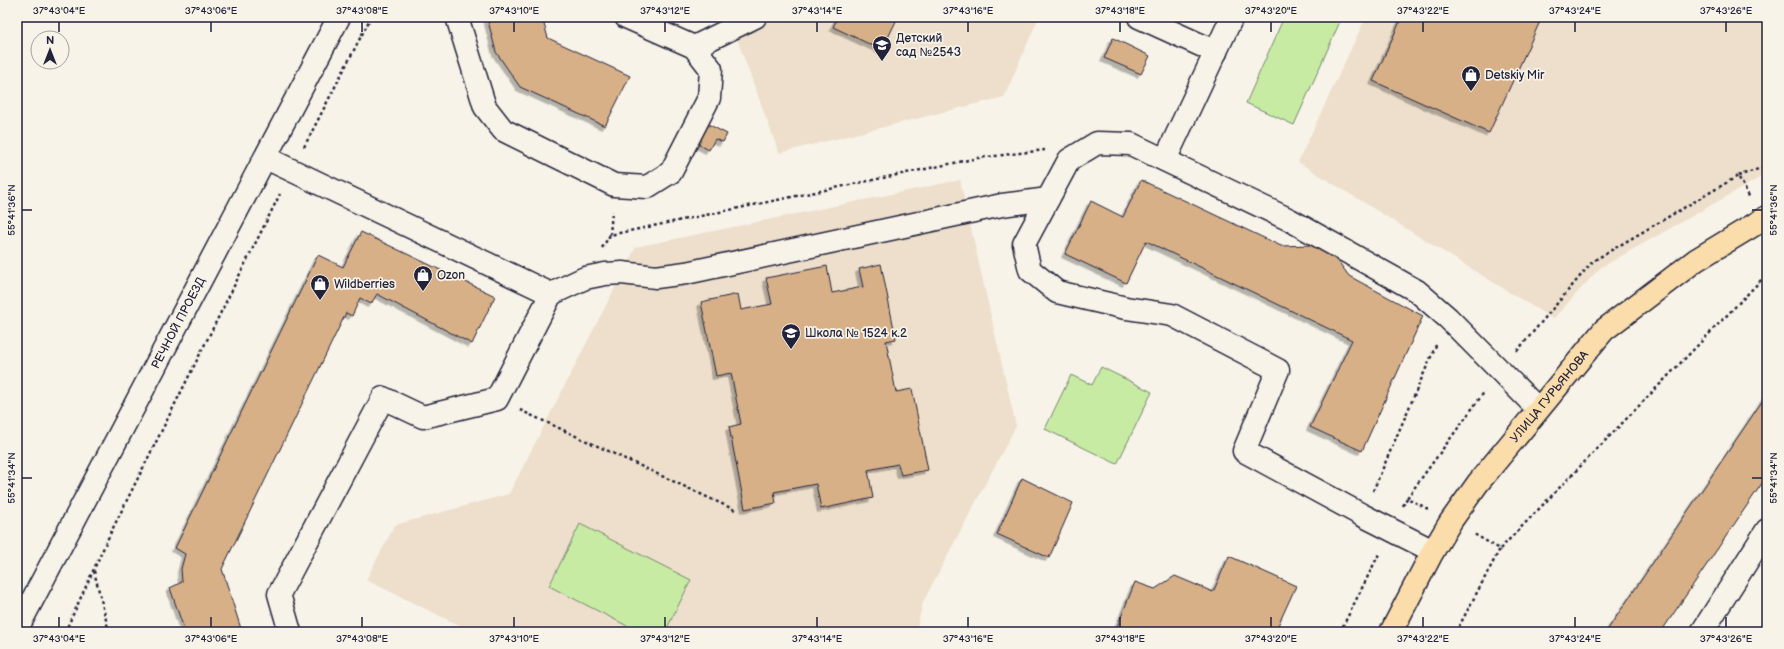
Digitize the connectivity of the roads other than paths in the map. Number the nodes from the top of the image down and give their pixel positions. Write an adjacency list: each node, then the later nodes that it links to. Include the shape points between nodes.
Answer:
1 (339, 17): 9 (street, РЕЧНОЙ ПРОЕЗД)
2 (457, 17): 7 (street, via 485,107 503,130 614,185 647,187 671,172 709,98 711,69)
3 (626, 17): 7 (street)
4 (754, 17): 7 (street)
5 (1139, 17): 8 (street)
6 (1232, 17): 8 (street)
7 (694, 47)
8 (1216, 52): 10 (street)
9 (266, 158): 13 (street); 17 (street, РЕЧНОЙ ПРОЕЗД)
10 (1165, 160): 11 (street, via 1131,144 1097,143 1070,160); 14 (street, via 1304,227 1417,291 1448,318)
11 (1048, 199): 13 (street, via 1002,205 686,273 656,277 605,274 585,278); 16 (street, via 1024,244 1030,270 1057,292 1126,308 1172,315 1278,370 1244,451)
12 (1767, 217): 14 (main road, УЛИЦА ГУРЬЯНОВА, via 1696,260 1604,330)
13 (552, 294): 19 (street, via 497,399 423,417 383,398 280,594)
14 (1538, 409): 16 (main road, УЛИЦА ГУРЬЯНОВА, via 1478,482)
15 (1767, 530): 20 (street)
16 (1433, 551): 18 (main road, УЛИЦА ГУРЬЯНОВА)
17 (17, 629)
18 (1396, 630)
19 (290, 632)
20 (1702, 632)

